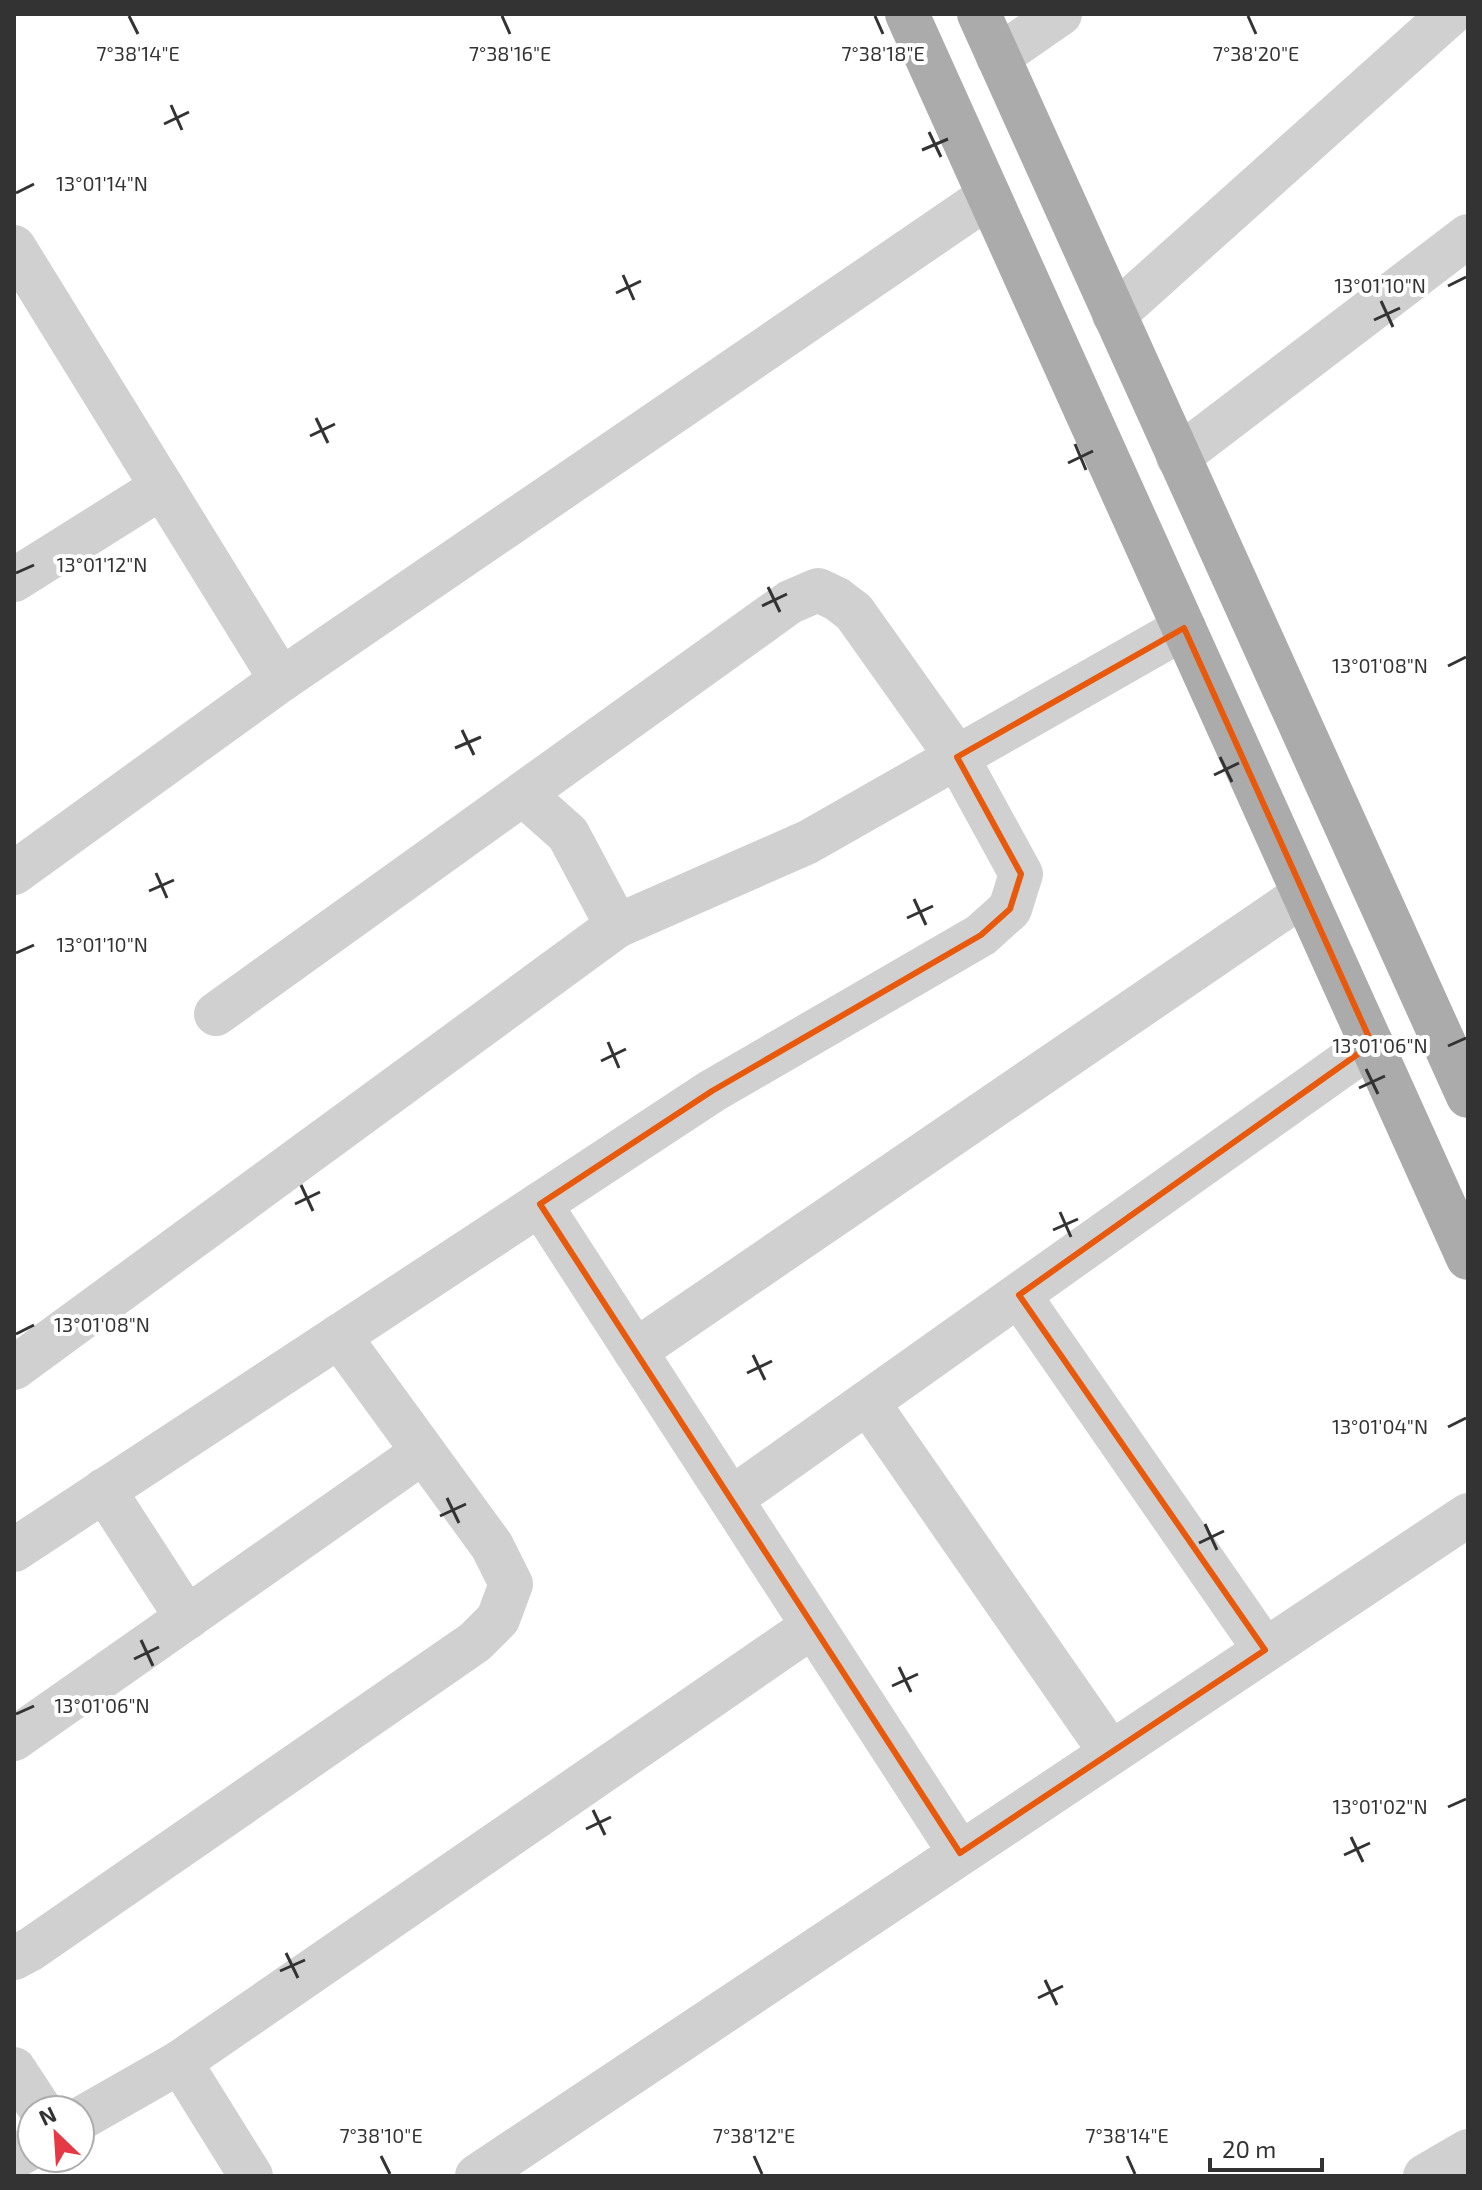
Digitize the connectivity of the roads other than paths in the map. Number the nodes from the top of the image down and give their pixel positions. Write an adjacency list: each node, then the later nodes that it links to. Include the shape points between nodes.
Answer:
1 (907, 14): 6 (main road)
2 (979, 14): 5 (main road)
3 (1060, 14): 5 (street)
4 (1450, 14): 10 (street)
5 (998, 57): 10 (main road)
6 (989, 196): 13 (main road); 16 (street)
7 (1468, 236): 11 (street)
8 (14, 247): 9 (street)
9 (26, 295): 12 (street)
10 (1114, 315): 11 (main road)
11 (1178, 457): 13 (main road); 24 (main road)
12 (162, 487): 14 (street); 16 (street)
13 (1120, 487): 15 (main road)
14 (14, 580)
15 (1184, 628): 17 (street); 20 (main road)
16 (281, 680): 19 (street)
17 (957, 757): 18 (street, via 854,612 818,590 790,602); 21 (street, via 808,842); 25 (street, via 1021,874 1010,909 981,935 712,1091)
18 (523, 794): 21 (street, via 568,834); 22 (street)
19 (14, 873)
20 (1304, 894): 23 (main road); 29 (street)
21 (617, 926): 30 (street)
22 (216, 1014)
23 (1372, 1044): 26 (main road); 27 (street)
24 (1468, 1096)
25 (540, 1204): 28 (street); 29 (street)
26 (1468, 1258)
27 (1019, 1295): 31 (street); 39 (street)
28 (339, 1336): 32 (street); 33 (street)
29 (635, 1351): 34 (street)
30 (14, 1368)
31 (868, 1403): 34 (street); 41 (street)
32 (423, 1452): 37 (street); 43 (street, via 492,1546 511,1584 498,1619 475,1642)
33 (104, 1490): 36 (street); 37 (street)
34 (731, 1499): 38 (street)
35 (1468, 1515): 39 (street)
36 (14, 1550)
37 (187, 1618): 40 (street)
38 (813, 1626): 42 (street); 44 (street)
39 (1265, 1650): 41 (street)
40 (14, 1739)
41 (1111, 1753): 42 (street)
42 (960, 1853): 50 (street)
43 (14, 1958)
44 (180, 2062): 47 (street); 49 (street)
45 (14, 2069): 46 (street)
46 (30, 2094)
47 (96, 2110)
48 (1468, 2151): 51 (street)
49 (251, 2176)
50 (477, 2176)
51 (1425, 2176)

